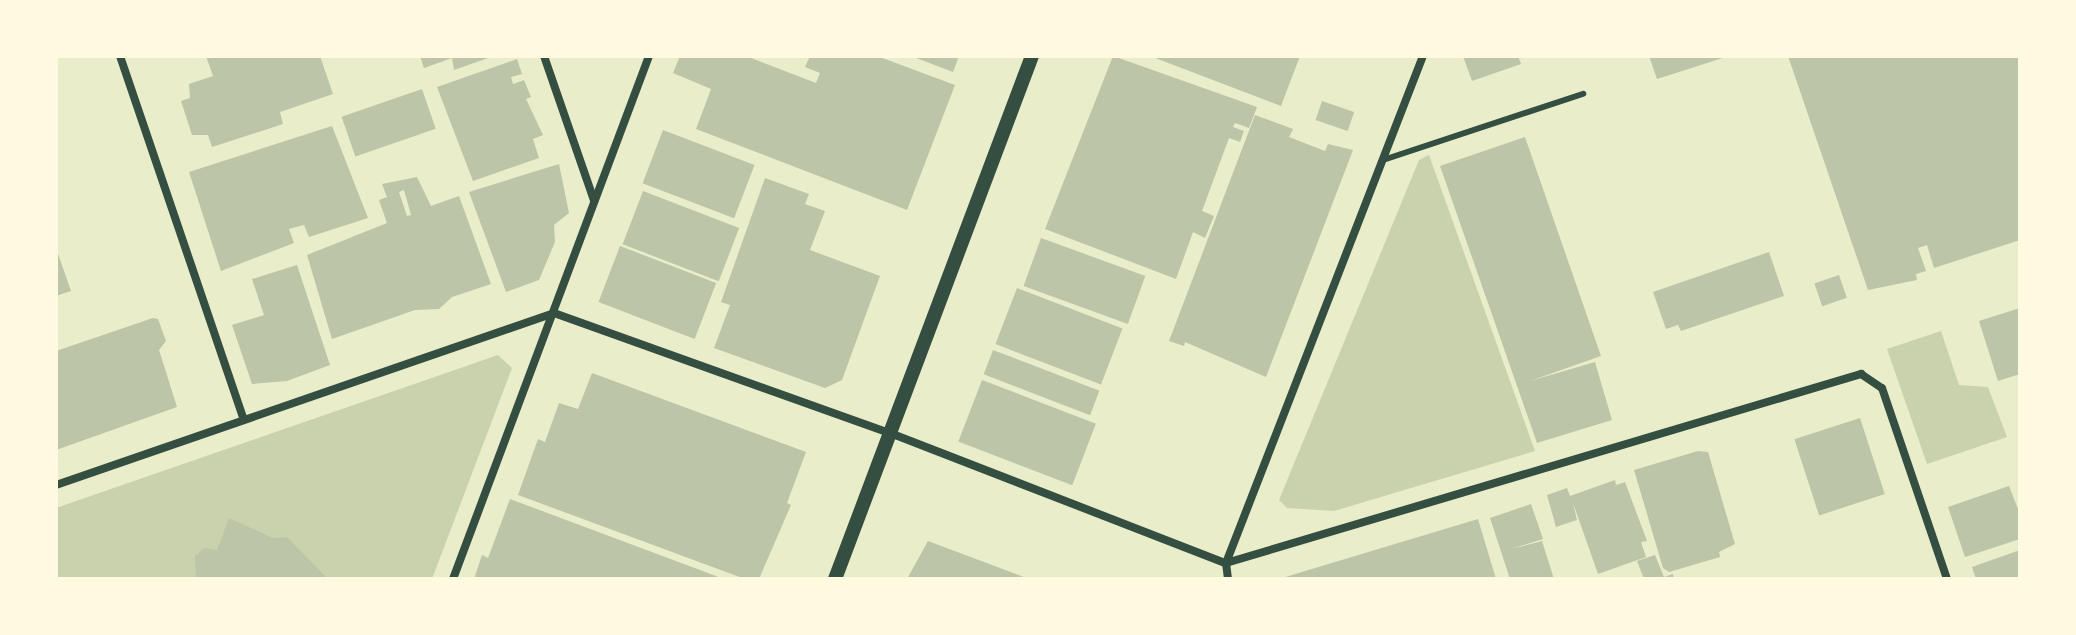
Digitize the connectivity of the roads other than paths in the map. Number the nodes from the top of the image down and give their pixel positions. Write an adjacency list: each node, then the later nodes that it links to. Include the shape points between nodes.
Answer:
1 (120, 56): 10 (street)
2 (544, 56): 8 (street)
3 (649, 56): 8 (street)
4 (1032, 56): 11 (street)
5 (1423, 56): 7 (street)
6 (1583, 94): 7 (lane)
7 (1383, 160): 13 (street)
8 (594, 201): 9 (street)
9 (554, 313): 10 (street); 11 (street); 14 (street)
10 (243, 417): 12 (street)
11 (890, 433): 13 (street); 15 (street)
12 (56, 485)
13 (1226, 563): 16 (street); 17 (street, via 1861,374 1882,388)
14 (453, 579)
15 (835, 579)
16 (1228, 579)
17 (1947, 579)

